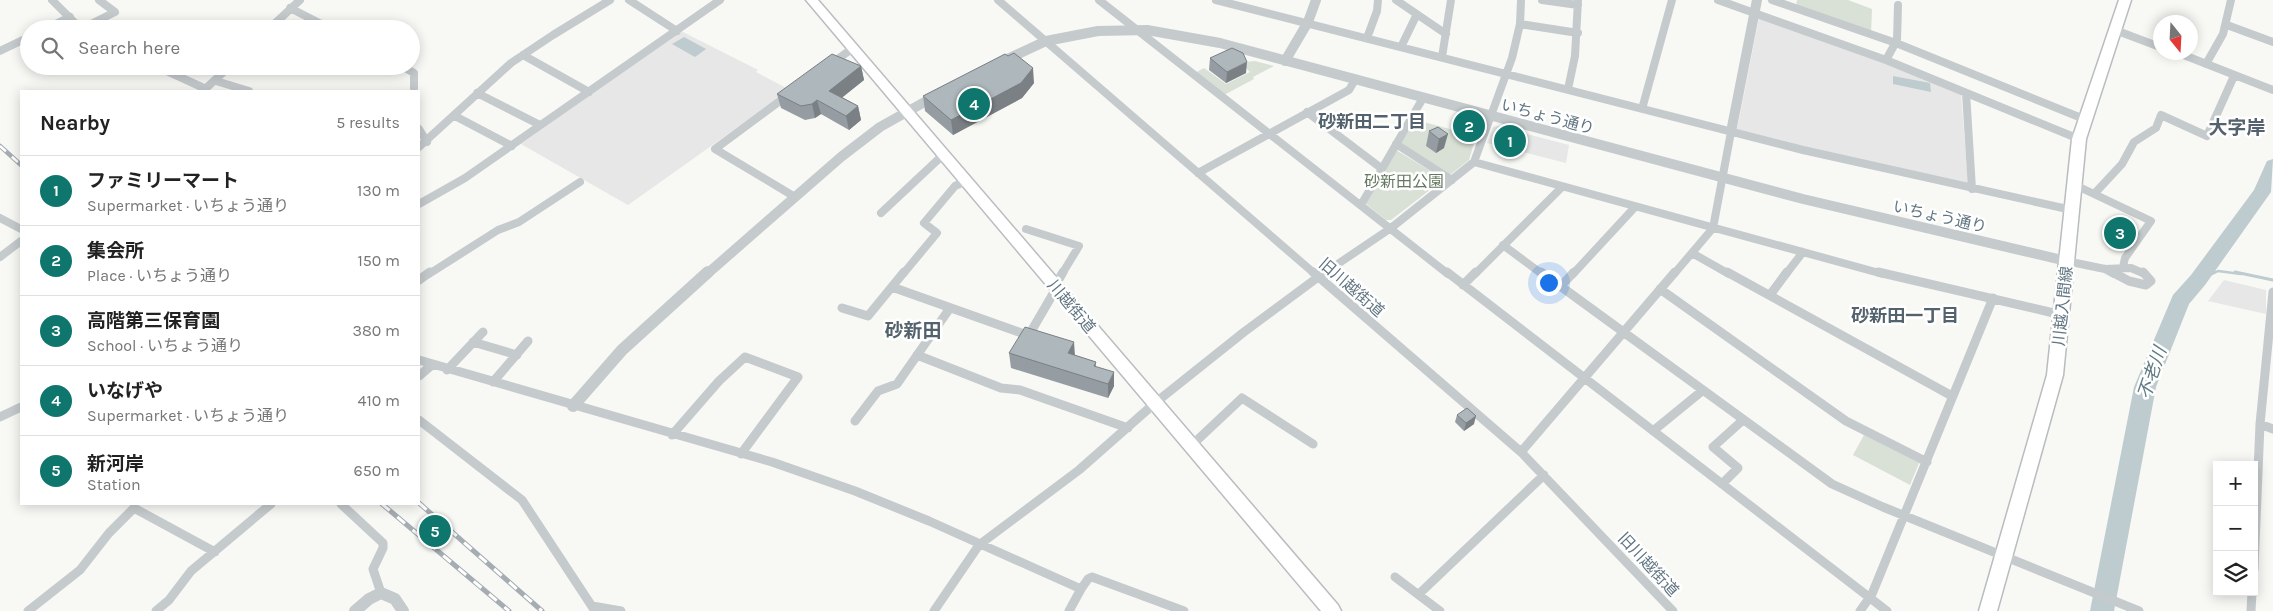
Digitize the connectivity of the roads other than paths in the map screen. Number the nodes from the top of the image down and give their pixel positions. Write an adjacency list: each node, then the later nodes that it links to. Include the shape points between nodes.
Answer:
1 (52, 0): 30 (street)
2 (99, 0): 33 (street, via 115,12)
3 (300, 0): 26 (street)
4 (610, 0): 53 (street)
5 (629, 0): 40 (street)
6 (720, 0): 40 (street)
7 (812, 0): 51 (main road, 川越街道)
8 (998, 0): 46 (street, 旧川越街道)
9 (1098, 0): 39 (street)
10 (1216, 0): 27 (street)
11 (1252, 0): 27 (street)
12 (1316, 0): 36 (street)
13 (1378, 0): 44 (street)
14 (1396, 0): 29 (street)
15 (1451, 0): 43 (street)
16 (1520, 0): 37 (street)
17 (1542, 0): 24 (street)
18 (1672, 0): 79 (street)
19 (1718, 0): 28 (street)
20 (1757, 0): 28 (street)
21 (1772, 0): 48 (street)
22 (2125, 0): 41 (main road, 川越入間線)
23 (2231, 0): 38 (street)
24 (1578, 2): 42 (street)
25 (1898, 5): 48 (street)
26 (290, 8): 34 (street); 35 (street)
27 (1249, 8): 36 (street)
28 (1755, 13): 55 (street); 87 (street)
29 (1417, 14): 43 (street); 50 (street)
30 (70, 16): 31 (street); 32 (street)
31 (62, 20)
32 (73, 20)
33 (99, 20)
34 (278, 20)
35 (313, 20)
36 (1308, 22): 44 (street); 57 (street)
37 (1520, 24): 42 (street); 61 (street)
38 (2227, 25): 47 (street); 58 (street)
39 (1135, 29): 46 (street, いちょう通り, via 1089,32); 57 (street, いちょう通り, via 1186,36); 88 (street)
40 (676, 30): 75 (street)
41 (2115, 30): 49 (street); 84 (main road, 川越入間線)
42 (1578, 33): 70 (street, via 1576,65)
43 (1446, 34): 54 (street)
44 (1367, 38): 50 (street)
45 (20, 41): 52 (street)
46 (1046, 41): 59 (street, いちょう通り); 97 (street, 旧川越街道)
47 (2273, 42)
48 (1896, 43): 55 (street); 84 (street)
49 (2153, 44)
50 (1401, 47): 54 (street)
51 (853, 48): 60 (street); 80 (main road, 川越街道)
52 (0, 51)
53 (523, 54): 75 (street); 76 (street)
54 (1442, 57): 61 (street)
55 (1886, 60): 77 (street)
56 (2196, 60): 58 (street)
57 (1285, 61): 66 (street, いちょう通り)
58 (2206, 64): 65 (street)
59 (993, 66)
60 (824, 69)
61 (1506, 74): 70 (street); 83 (street)
62 (174, 75): 71 (street)
63 (222, 75): 67 (street)
64 (414, 75): 68 (street)
65 (2234, 76): 73 (street); 105 (street, via 2207,136 2161,116 2156,128 2134,142 2122,164)
66 (1355, 80): 78 (street, いちょう通り); 81 (street, via 1348,90)
67 (216, 81): 71 (street); 72 (street)
68 (414, 88)
69 (949, 89): 80 (street)
70 (1568, 89): 79 (street)
71 (205, 90)
72 (246, 90)
73 (2273, 90)
74 (795, 91): 106 (street, via 715,149)
75 (588, 92): 85 (street)
76 (477, 93): 82 (street); 85 (street)
77 (1966, 93): 89 (street); 104 (street)
78 (1423, 98): 83 (street, いちょう通り); 91 (street)
79 (1642, 109): 87 (street)
80 (906, 110): 94 (main road, 川越街道); 106 (street, via 841,157)
81 (1307, 112): 88 (street); 96 (street)
82 (455, 116): 90 (street); 93 (street)
83 (1490, 116): 95 (street); 98 (street, いちょう通り)
84 (2084, 119): 89 (main road, 川越入間線)
85 (540, 125): 93 (street)
86 (420, 131): 90 (street)
87 (1731, 132): 98 (street); 104 (street)
88 (1269, 133): 97 (street); 108 (street)
89 (2079, 139): 102 (main road, 川越入間線)
90 (427, 142): 92 (street)
91 (1396, 144): 96 (street); 99 (street)
92 (420, 146)
93 (512, 146): 107 (street)
94 (944, 154): 100 (main road, 川越街道); 111 (street)
95 (1474, 162): 99 (street); 103 (street)
96 (1381, 168): 108 (street)
97 (1198, 173): 125 (street, 旧川越街道)
98 (1722, 178): 115 (street); 122 (street, いちょう通り)
99 (1452, 180): 114 (street)
100 (966, 181): 128 (street, via 956,186 924,223 937,233); 129 (main road, 川越街道)
101 (580, 182): 126 (street)
102 (2075, 184): 105 (street); 110 (main road, 川越入間線)
103 (1562, 187): 109 (street); 118 (street)
104 (1972, 189): 110 (street)
105 (2094, 192): 123 (street, via 2151,221 2125,258)
106 (795, 197): 153 (street, via 647,326)
107 (420, 203)
108 (1361, 204): 114 (street)
109 (1635, 207): 115 (street); 130 (street)
110 (2072, 210): 122 (main road, 川越入間線)
111 (881, 213)
112 (0, 218): 113 (street)
113 (20, 228)
114 (1391, 228): 125 (street); 127 (street)
115 (1713, 228): 119 (street); 120 (street)
116 (1026, 229): 129 (street, via 1078,246)
117 (20, 241): 121 (street)
118 (1503, 244): 127 (street); 130 (street)
119 (1803, 252): 133 (street); 134 (street)
120 (1692, 253): 131 (street); 133 (street)
121 (0, 256)
122 (2066, 261): 124 (street, いちょう通り); 137 (main road, 川越入間線)
123 (2123, 268): 124 (street, いちょう通り); 124 (street, いちょう通り, via 2144,273 2151,281 2146,285 2132,283)
124 (2105, 269)
125 (1318, 277): 152 (street); 166 (street, 旧川越街道)
126 (420, 279)
127 (1463, 285): 148 (street)
128 (892, 286): 135 (street, via 868,316); 136 (street)
129 (1056, 287): 136 (street, via 1030,335); 152 (main road, 川越街道)
130 (1560, 287): 139 (street)
131 (1660, 289): 139 (street); 168 (street, via 1846,421)
132 (2273, 292): 159 (street)
133 (1770, 296): 151 (street)
134 (1993, 298): 137 (street); 151 (street)
135 (842, 308)
136 (950, 308): 143 (street)
137 (2062, 315): 177 (main road, 川越入間線, via 2055,375)
138 (483, 332): 141 (street)
139 (1623, 333): 148 (street); 150 (street)
140 (528, 341): 142 (street)
141 (473, 342): 142 (street); 146 (street)
142 (517, 355): 149 (street)
143 (917, 356): 158 (street, via 897,384 878,391); 160 (street, via 1001,388 1020,390)
144 (420, 360): 145 (street)
145 (433, 364): 146 (street); 147 (street)
146 (447, 370): 149 (street)
147 (420, 375)
148 (1584, 378): 162 (street); 166 (street)
149 (493, 382): 153 (street)
150 (1702, 391): 156 (street); 162 (street)
151 (1952, 396): 168 (street)
152 (1155, 404): 160 (street); 165 (main road, 川越街道)
153 (573, 406): 163 (street)
154 (20, 407): 155 (street)
155 (0, 417)
156 (1743, 420): 170 (street, via 1713,447 1738,468); 173 (street, via 1832,484)
157 (420, 421): 186 (street, via 522,500)
158 (855, 421)
159 (2260, 424): 161 (street); 175 (street)
160 (1128, 428): 174 (street, via 1079,470)
161 (2273, 429)
162 (1653, 431): 170 (street)
163 (672, 435): 167 (street); 167 (street, via 719,381 745,357 798,377)
164 (1313, 444): 165 (street, via 1242,398)
165 (1192, 445): 195 (main road, 川越街道)
166 (1521, 452): 169 (street, 旧川越街道)
167 (740, 454): 174 (street, via 855,491)
168 (1926, 462): 173 (street)
169 (1544, 475): 182 (street); 197 (street, 旧川越街道)
170 (1722, 484): 184 (street)
171 (270, 505): 176 (street)
172 (342, 505): 181 (street, via 383,543 373,569)
173 (1905, 516): 177 (street); 184 (street)
174 (979, 545): 179 (street); 192 (street)
175 (2255, 551)
176 (214, 552): 187 (street, via 134,508 80,570); 188 (street, via 191,571 169,600)
177 (2004, 556): 180 (street); 200 (main road, 川越入間線)
178 (1395, 577): 182 (street)
179 (1081, 589): 193 (street); 194 (street, via 1092,577)
180 (2085, 590): 185 (street)
181 (382, 594): 189 (street); 190 (street, via 395,599)
182 (1419, 594): 196 (street)
183 (2252, 596): 202 (street)
184 (1869, 600): 198 (street); 199 (street)
185 (2124, 605): 201 (street)
186 (594, 609): 191 (street)
187 (28, 611)
188 (156, 611)
189 (355, 611)
190 (403, 611)
191 (621, 611)
192 (934, 611)
193 (1070, 611)
194 (1184, 611)
195 (1332, 611)
196 (1440, 611)
197 (1673, 611)
198 (1860, 611)
199 (1887, 611)
200 (1988, 611)
201 (2139, 611)
202 (2251, 611)

